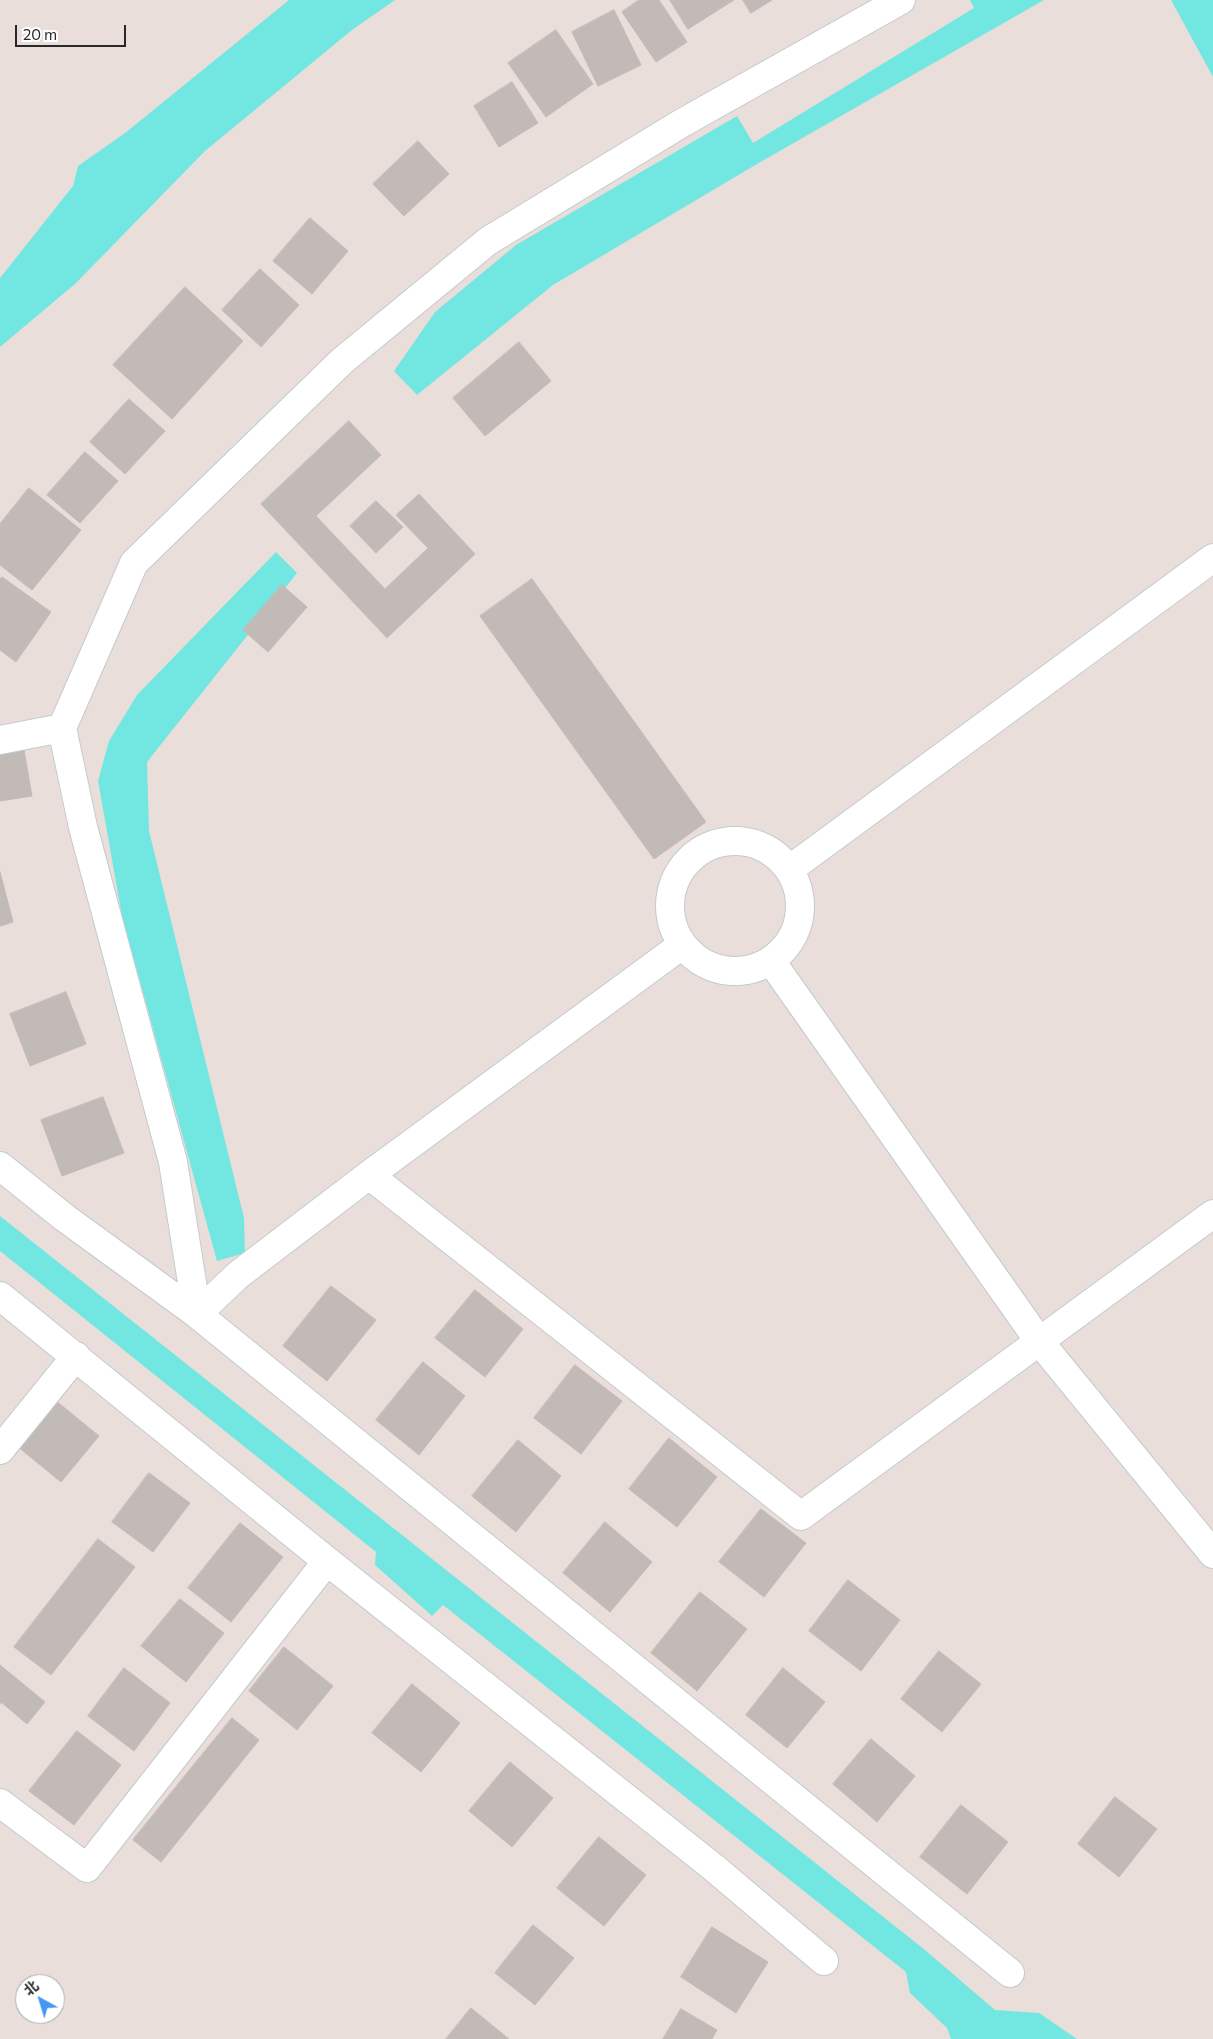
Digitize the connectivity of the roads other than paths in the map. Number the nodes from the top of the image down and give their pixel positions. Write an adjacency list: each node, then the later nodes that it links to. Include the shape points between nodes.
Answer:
1 (901, 0): 3 (street, via 682,123 488,241 342,361 134,563)
2 (1213, 558): 5 (street)
3 (62, 728): 4 (street); 12 (street, via 83,827 173,1162)
4 (0, 740)
5 (790, 869): 6 (street, via 772,851 748,841 722,842 698,852 680,871 670,895 671,921); 7 (street, via 800,893 800,919 790,943)
6 (682, 945): 7 (street, via 700,962 723,971 748,970); 9 (street)
7 (771, 961): 13 (street)
8 (0, 1166): 12 (street, via 65,1218)
9 (369, 1175): 12 (street, via 238,1275); 13 (street, via 801,1516)
10 (1213, 1214): 13 (street)
11 (0, 1296): 14 (street)
12 (197, 1314): 20 (street)
13 (1039, 1342): 16 (street)
14 (76, 1356): 15 (street); 17 (street)
15 (0, 1450)
16 (1213, 1554)
17 (327, 1561): 18 (street, via 87,1868); 19 (street, via 714,1867)
18 (0, 1803)
19 (824, 1961)
20 (1010, 1973)

